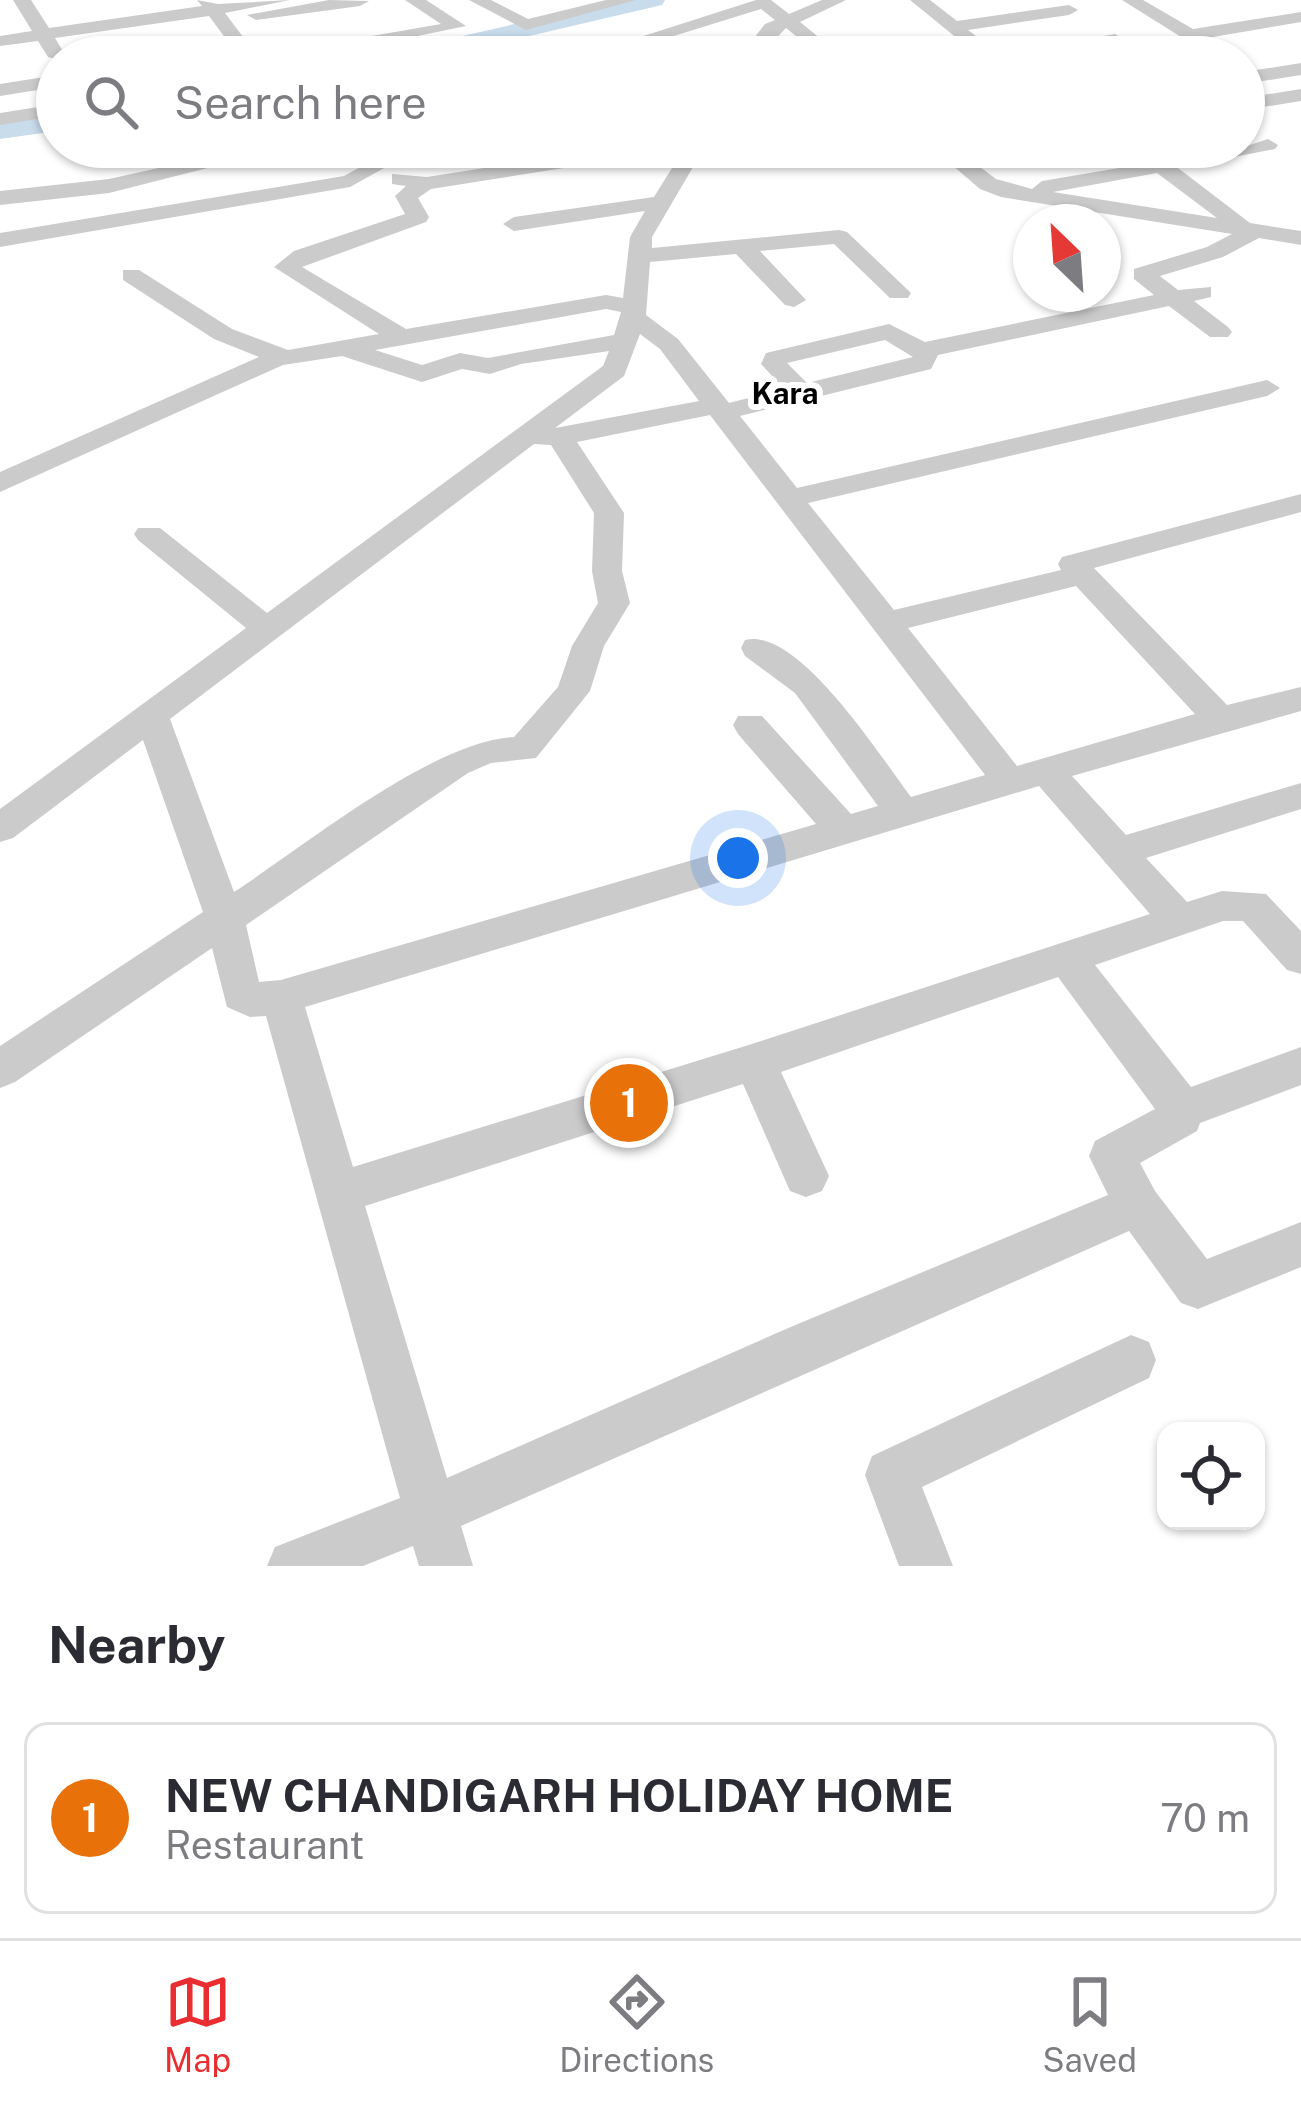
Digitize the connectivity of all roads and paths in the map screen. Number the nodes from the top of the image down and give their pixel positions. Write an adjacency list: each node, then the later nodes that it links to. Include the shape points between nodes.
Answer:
1 (414, 0): 18 (street)
2 (478, 0): 16 (street)
3 (543, 0): 14 (street)
4 (837, 0): 17 (street)
5 (919, 0): 19 (street)
6 (1131, 0): 22 (street)
7 (364, 1): 10 (street); 23 (street, via 355,6)
8 (612, 2): 14 (street)
9 (769, 2): 17 (street); 25 (street)
10 (285, 3): 13 (street)
11 (1069, 10): 19 (street)
12 (29, 11): 20 (street)
13 (219, 15): 20 (street); 21 (street)
14 (572, 16): 16 (street, via 528,25)
15 (1301, 17): 22 (street)
16 (511, 19): 18 (street)
17 (790, 20): 26 (street); 27 (street)
18 (457, 26): 24 (street)
19 (950, 27): 28 (street)
20 (44, 34): 29 (street)
21 (208, 34)
22 (1192, 35)
23 (383, 36)
24 (411, 36)
25 (656, 36)
26 (764, 36)
27 (809, 36)
28 (963, 36)
29 (0, 40)
30 (1301, 69): 31 (street)
31 (1265, 75)
32 (36, 84): 33 (street)
33 (0, 90)
34 (1301, 95): 35 (street)
35 (1265, 101)
36 (36, 113): 37 (street)
37 (0, 119)
38 (1268, 145): 39 (street)
39 (1265, 146)
40 (188, 168): 50 (street)
41 (379, 168): 47 (street)
42 (526, 168): 48 (street)
43 (683, 168): 51 (street)
44 (966, 168): 49 (street)
45 (1145, 168): 49 (street)
46 (1164, 168): 53 (street)
47 (373, 172): 48 (street); 55 (street)
48 (424, 184): 65 (street, via 406,196 418,217 286,267)
49 (1018, 193): 53 (street)
50 (0, 198)
51 (663, 202): 52 (street); 57 (street)
52 (514, 224)
53 (1251, 230): 54 (street); 61 (street, via 1215,252 1142,274)
54 (1301, 238)
55 (0, 240)
56 (742, 247): 57 (street); 60 (street, via 841,238); 62 (street)
57 (639, 256): 63 (street)
58 (130, 275): 68 (street, via 223,334)
59 (1202, 292): 61 (street)
60 (899, 293)
61 (1174, 298): 64 (street); 67 (street)
62 (794, 300)
63 (631, 322): 65 (street, via 606,302); 66 (street, via 494,366 460,361 422,374); 71 (street, via 658,332); 72 (street, via 615,370)
64 (1219, 332)
65 (403, 338): 66 (street)
66 (345, 349): 68 (street)
67 (922, 351): 70 (street, via 926,362); 70 (street, via 890,332 775,358)
68 (278, 357): 73 (street)
69 (1267, 388): 74 (street)
70 (800, 391): 71 (street)
71 (720, 409): 72 (street); 74 (street)
72 (545, 437): 79 (street); 92 (street, via 609,513 614,600 573,691 523,750 455,764)
73 (0, 483)
74 (790, 498): 78 (street)
75 (1301, 503): 77 (street, via 1081,559 1073,564)
76 (149, 534): 79 (street)
77 (1080, 575): 78 (street); 83 (street)
78 (890, 622): 86 (street)
79 (268, 630): 82 (street)
80 (758, 648): 88 (street, via 807,685)
81 (1301, 699): 83 (street)
82 (152, 716): 89 (street); 92 (street)
83 (1220, 719): 85 (street)
84 (750, 725): 90 (street)
85 (1047, 771): 86 (street); 91 (street)
86 (1010, 782): 88 (street)
87 (1301, 796): 91 (street)
88 (903, 813): 90 (street)
89 (0, 828)
90 (843, 830): 96 (street)
91 (1118, 852): 93 (street)
92 (225, 920): 96 (street, via 242,994); 99 (street)
93 (1179, 920): 94 (street); 95 (street, via 1252,905)
94 (1066, 957): 97 (street); 100 (street)
95 (1301, 958)
96 (281, 998): 102 (street)
97 (755, 1062): 101 (street); 102 (street)
98 (1301, 1066): 100 (street)
99 (0, 1069)
100 (1182, 1110): 103 (street, via 1111,1156)
101 (806, 1176)
102 (336, 1195): 106 (street)
103 (1136, 1203): 104 (street, via 1198,1286); 106 (street)
104 (1301, 1244)
105 (1131, 1360): 109 (street, via 891,1475)
106 (434, 1511): 107 (street); 108 (street)
107 (294, 1566)
108 (446, 1566)
109 (926, 1566)

